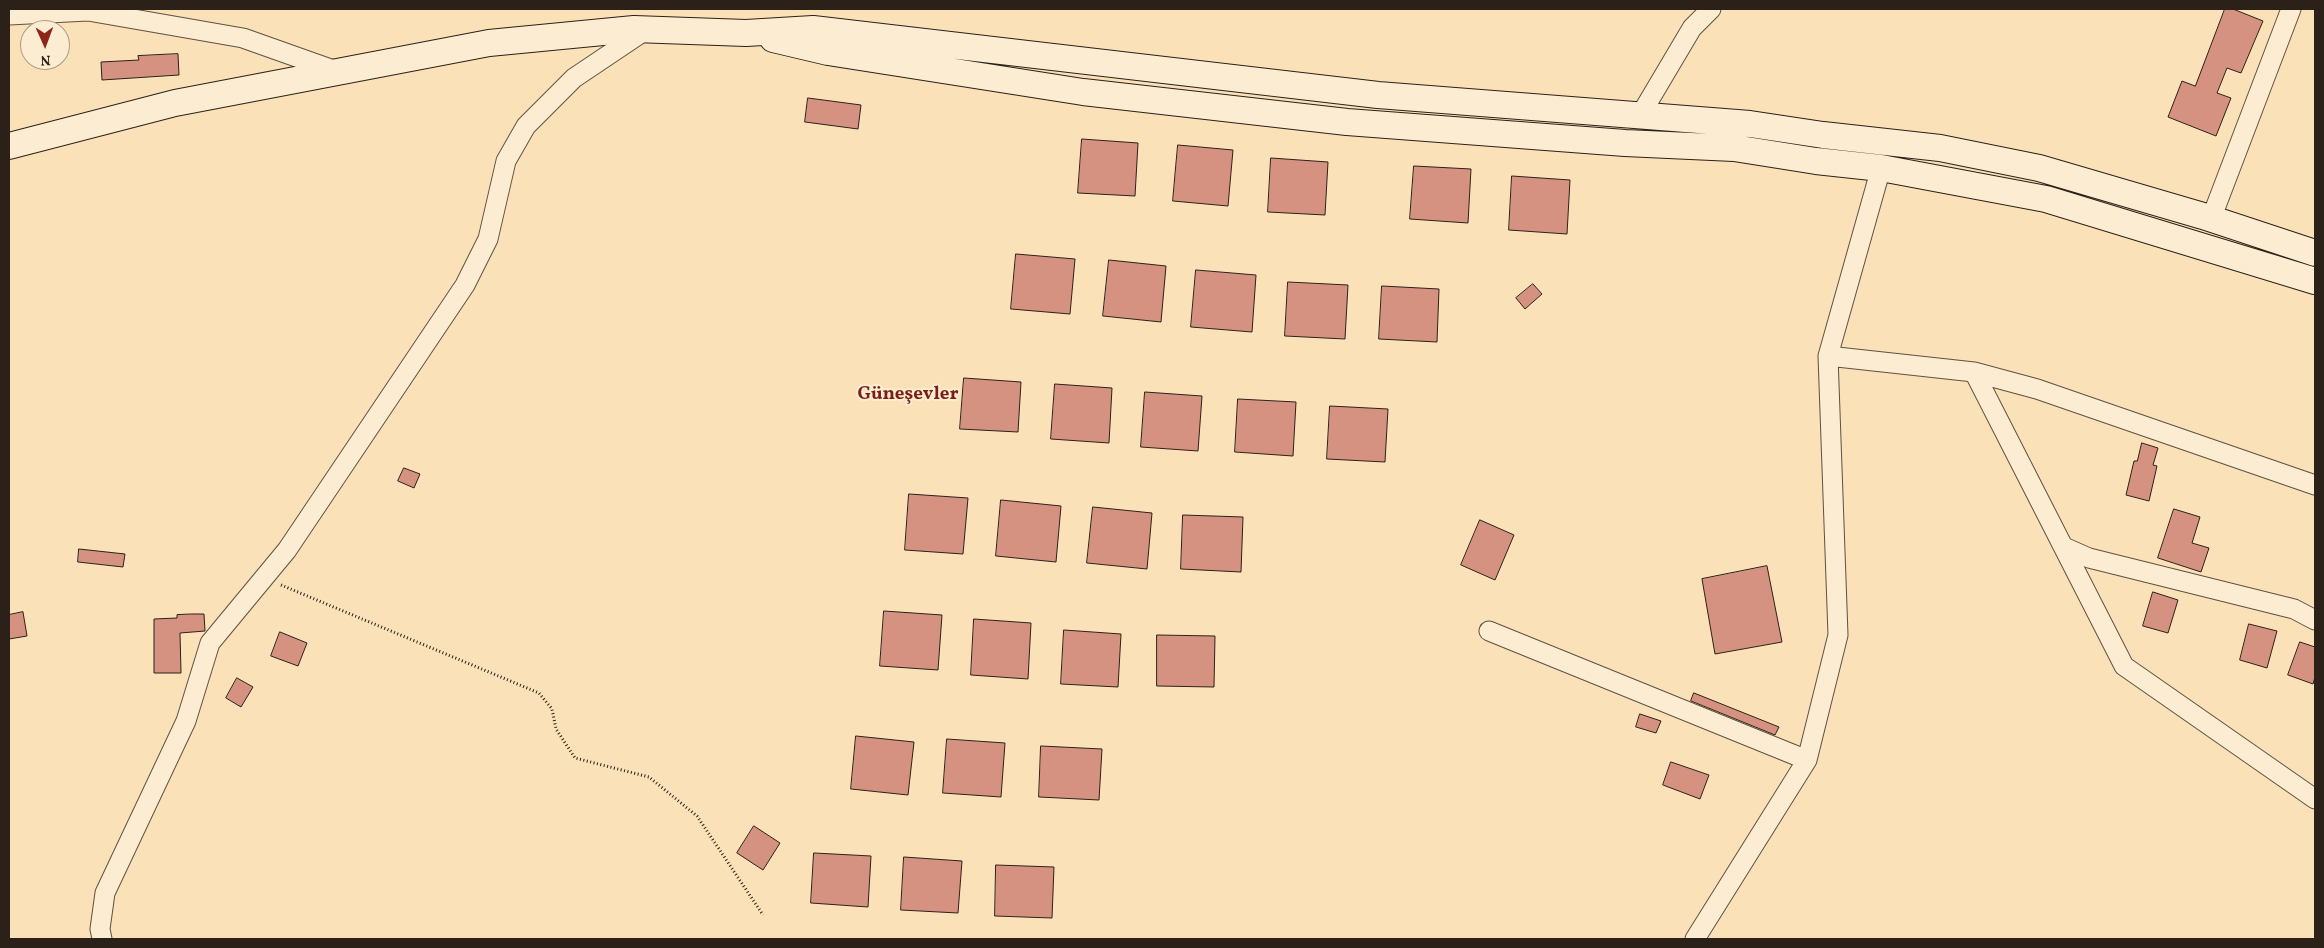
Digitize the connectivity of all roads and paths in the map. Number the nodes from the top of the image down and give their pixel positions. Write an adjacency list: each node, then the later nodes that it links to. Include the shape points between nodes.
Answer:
1 (1711, 9): 7 (street, via 1692,28)
2 (2291, 9): 10 (street)
3 (9, 15): 6 (street, via 88,11 244,38)
4 (647, 29): 5 (main road); 6 (main road, via 490,43); 17 (street, via 574,78 526,126 506,161 488,239 465,285 287,550)
5 (746, 33): 7 (main road, via 813,29 1378,95); 9 (main road, via 828,52 1083,92 1347,122 1734,148)
6 (336, 71): 8 (main road, via 175,103)
7 (1641, 114): 10 (main road, via 1940,148 2039,168)
8 (9, 146)
9 (1880, 168): 12 (main road, via 2046,198); 13 (street)
10 (2211, 219): 11 (main road)
11 (2315, 253)
12 (2315, 282)
13 (1828, 356): 14 (street); 20 (street, via 1838,635)
14 (1974, 372): 15 (street, via 2037,389); 16 (street)
15 (2315, 484)
16 (2064, 547): 18 (street, via 2090,558 2294,609); 21 (street, via 2124,666)
17 (264, 578): 22 (path, via 539,693 552,709 556,729 575,758 649,777 697,816); 23 (street, via 210,643 186,721 105,893 100,929)
18 (2315, 620)
19 (1489, 631): 20 (street)
20 (1807, 760): 24 (street)
21 (2315, 799)
22 (764, 914)
23 (102, 939)
24 (1695, 939)

